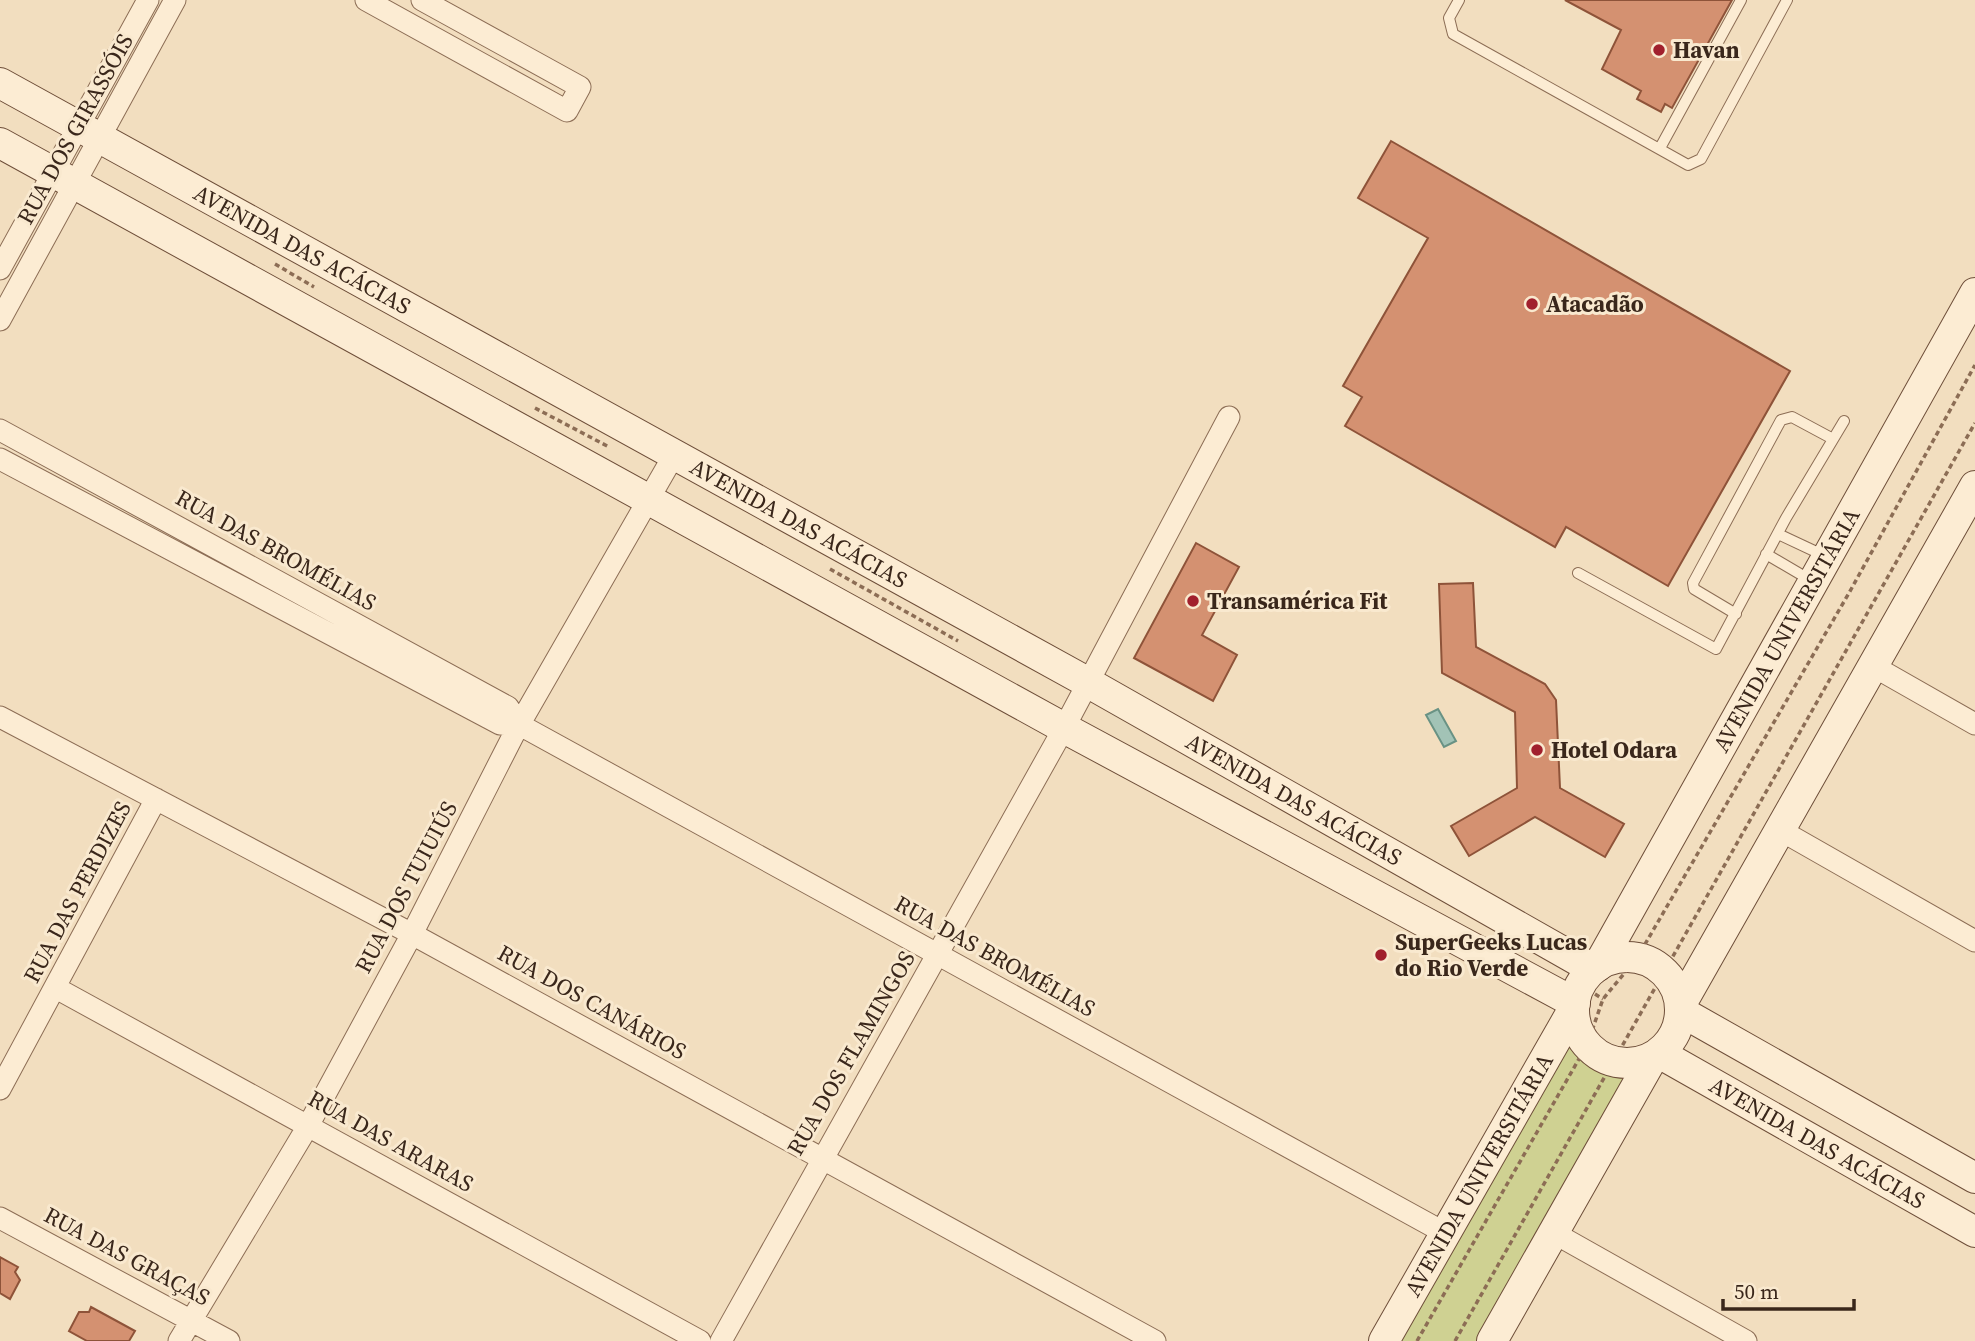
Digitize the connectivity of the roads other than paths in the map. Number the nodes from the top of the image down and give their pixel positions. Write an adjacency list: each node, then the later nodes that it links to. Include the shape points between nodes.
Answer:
1 (148, 0): 9 (street, RUA DOS GIRASSÓIS)
2 (175, 0): 9 (street, RUA DOS GIRASSÓIS)
3 (366, 0): 4 (street, via 567,111 580,87)
4 (422, 0)
5 (1459, 0): 11 (lane, via 1449,19 1453,34)
6 (1741, 0): 11 (lane)
7 (1787, 0): 11 (lane, via 1702,159 1688,164)
8 (0, 83): 9 (street, AVENIDA DAS ACÁCIAS)
9 (89, 132): 12 (street, RUA DOS GIRASSÓIS); 20 (street, AVENIDA DAS ACÁCIAS)
10 (0, 143): 12 (street, AVENIDA DAS ACÁCIAS)
11 (1660, 148)
12 (64, 178): 13 (street, RUA DOS GIRASSÓIS); 15 (street, RUA DOS GIRASSÓIS); 23 (street, AVENIDA DAS ACÁCIAS)
13 (0, 269)
14 (1975, 293): 26 (street, AVENIDA UNIVERSITÁRIA)
15 (0, 320)
16 (1229, 417): 30 (street, RUA DOS FLAMINGOS)
17 (1844, 421): 19 (lane)
18 (0, 430): 33 (street, RUA DAS BROMÉLIAS, via 508,707)
19 (1833, 439): 24 (lane); 28 (lane, via 1786,417 1762,452 1693,583 1694,589)
20 (674, 455): 23 (street, RUA DOS TUIUIÚS); 30 (street, AVENIDA DAS ACÁCIAS)
21 (0, 459): 33 (street, RUA DAS BROMÉLIAS, via 500,724)
22 (1973, 495): 29 (street)
23 (650, 499): 33 (street, RUA DOS TUIUIÚS); 34 (street, AVENIDA DAS ACÁCIAS)
24 (1778, 534): 25 (lane); 26 (lane)
25 (1766, 554): 26 (lane); 28 (lane)
26 (1820, 570): 41 (street, AVENIDA UNIVERSITÁRIA)
27 (1578, 573): 28 (lane, via 1714,650)
28 (1736, 614)
29 (1873, 666): 32 (street); 36 (street)
30 (1087, 681): 34 (street, RUA DOS FLAMINGOS); 41 (street, AVENIDA DAS ACÁCIAS)
31 (0, 718): 35 (street, RUA DOS CANÁRIOS)
32 (1975, 724)
33 (520, 725): 37 (street, RUA DOS TUIUIÚS); 39 (street, RUA DAS BROMÉLIAS)
34 (1064, 728): 39 (street, RUA DOS FLAMINGOS); 41 (street, AVENIDA DAS ACÁCIAS)
35 (156, 799): 37 (street, RUA DOS CANÁRIOS); 40 (street, RUA DAS PERDIZES)
36 (1780, 830): 38 (street); 42 (street)
37 (412, 934): 45 (street, RUA DOS TUIUIÚS); 46 (street, RUA DOS CANÁRIOS)
38 (1975, 941)
39 (938, 954): 46 (street, RUA DOS FLAMINGOS); 50 (street, RUA DAS BROMÉLIAS)
40 (56, 988): 44 (street, RUA DAS PERDIZES); 45 (street, RUA DAS ARARAS)
41 (1587, 988): 42 (street, via 1616,958 1637,958 1664,972 1676,989); 43 (street, via 1576,1022 1587,1045 1614,1061 1630,1063); 50 (street, AVENIDA UNIVERSITÁRIA)
42 (1680, 1008): 43 (street, via 1674,1035); 47 (street, AVENIDA DAS ACÁCIAS)
43 (1656, 1055): 49 (street, AVENIDA DAS ACÁCIAS); 51 (street)
44 (1, 1087)
45 (308, 1126): 52 (street, RUA DOS TUIUIÚS); 55 (street, RUA DAS ARARAS)
46 (822, 1157): 56 (street, RUA DOS FLAMINGOS); 57 (street, RUA DOS CANÁRIOS)
47 (1975, 1178)
48 (0, 1218): 52 (street, RUA DAS GRAÇAS)
49 (1975, 1232)
50 (1445, 1233): 58 (street, AVENIDA UNIVERSITÁRIA)
51 (1554, 1233): 59 (street); 60 (street)
52 (191, 1320): 53 (street, RUA DOS TUIUIÚS); 54 (street, RUA DAS GRAÇAS)
53 (179, 1341)
54 (229, 1341)
55 (700, 1341)
56 (721, 1341)
57 (1155, 1341)
58 (1384, 1341)
59 (1492, 1341)
60 (1746, 1341)

